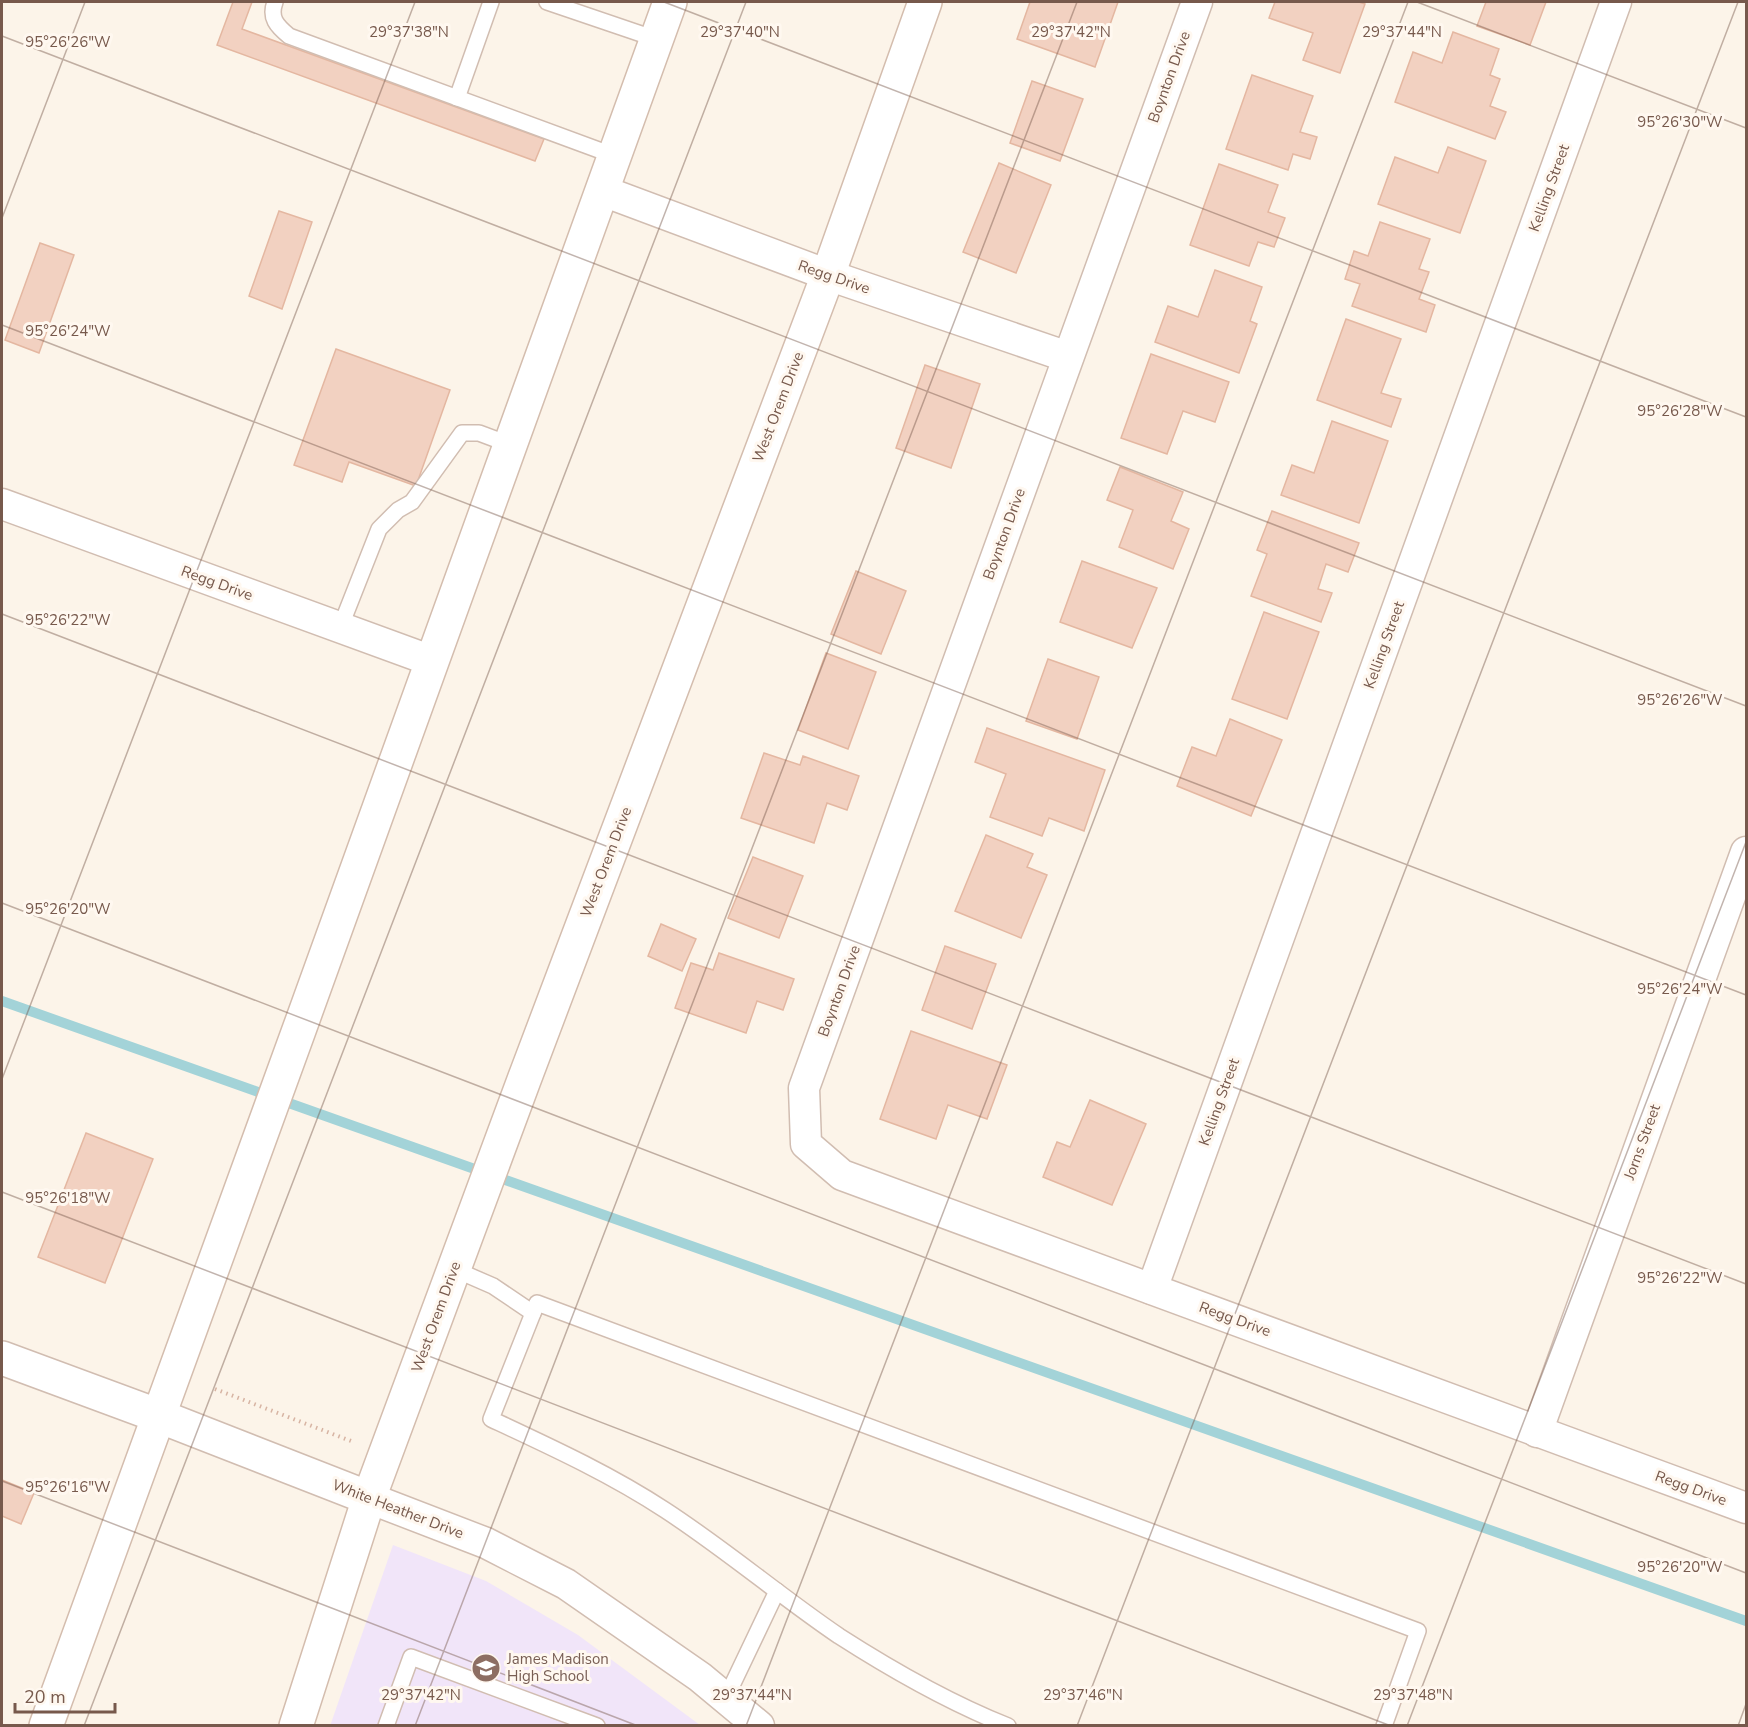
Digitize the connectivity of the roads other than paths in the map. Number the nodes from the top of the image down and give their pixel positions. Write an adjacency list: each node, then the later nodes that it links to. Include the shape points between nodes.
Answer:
1 (274, 2): 9 (lane, via 272,16 276,26 289,36)
2 (491, 2): 9 (lane)
3 (547, 2): 8 (lane)
4 (670, 2): 8 (main road)
5 (925, 2): 12 (main road, West Orem Drive)
6 (1197, 2): 13 (street, Boynton Drive)
7 (1616, 2): 21 (street, Kelling Street)
8 (656, 39): 10 (main road)
9 (458, 98): 10 (lane)
10 (615, 156): 11 (main road)
11 (603, 191): 12 (street, Regg Drive); 14 (main road)
12 (828, 275): 13 (street, Regg Drive); 20 (main road, West Orem Drive)
13 (1068, 357): 19 (street, Boynton Drive)
14 (511, 445): 16 (lane, via 479,433 462,433 412,502 379,529); 17 (main road)
15 (2, 504): 16 (street, Regg Drive)
16 (340, 628): 17 (street, Regg Drive)
17 (432, 662): 24 (main road)
18 (1746, 852): 25 (street, Jorns Street)
19 (812, 1066): 21 (street, Regg Drive, via 804,1088 806,1144 842,1175)
20 (459, 1255): 22 (lane, via 493,1286); 26 (main road, West Orem Drive)
21 (1152, 1288): 25 (street, Regg Drive)
22 (533, 1313): 28 (lane, via 491,1419 574,1458 665,1510); 36 (lane, via 537,1303 1418,1631)
23 (2, 1358): 24 (main road, White Heather Drive)
24 (159, 1416): 26 (main road, White Heather Drive); 31 (main road)
25 (1537, 1432): 27 (street, Regg Drive)
26 (369, 1498): 29 (street, White Heather Drive, via 486,1543 566,1584); 32 (main road, West Orem Drive)
27 (1746, 1508)
28 (777, 1591): 29 (lane); 35 (lane, via 839,1636 909,1678 982,1716)
29 (726, 1698): 30 (street, White Heather Drive)
30 (753, 1724)
31 (46, 1725)
32 (296, 1725)
33 (386, 1725): 34 (lane, via 411,1656)
34 (597, 1725)
35 (1008, 1725)
36 (1384, 1725)

